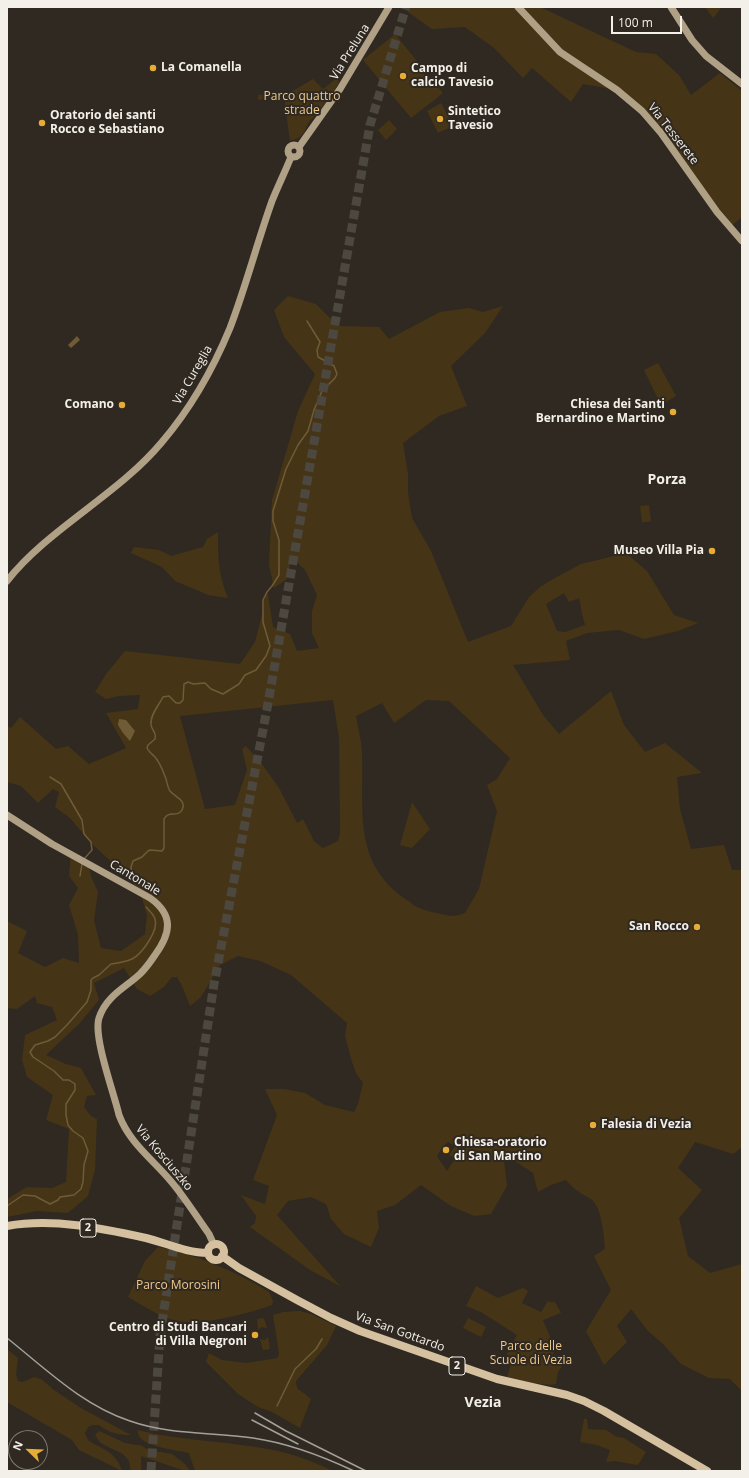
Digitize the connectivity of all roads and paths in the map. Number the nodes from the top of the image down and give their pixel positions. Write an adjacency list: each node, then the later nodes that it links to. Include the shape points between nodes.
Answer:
1 (389, 7): 5 (street, Via Preluna, via 340,88 298,147 292,145 289,148 288,152)
2 (518, 7): 6 (street, Via Tesserete, via 560,52 617,90 642,111 661,133 717,212)
3 (671, 7): 4 (street, via 702,51)
4 (742, 84)
5 (292, 157): 7 (street, Via Cureglia, via 273,199 230,327 198,392 173,429 151,454 35,552)
6 (742, 241)
7 (7, 582)
8 (7, 815): 9 (street, Cantonale, via 52,844 150,898 162,908 168,929 162,946 140,974)
9 (118, 991): 11 (street, Via Kosciuszko, via 106,1004 98,1026 119,1115 133,1141 169,1179 210,1234)
10 (7, 1226): 12 (main road, 2, via 34,1223 66,1224 146,1238)
11 (214, 1244): 12 (main road); 13 (main road, via 222,1247)
12 (208, 1253): 13 (main road, via 215,1260)
13 (222, 1256): 14 (main road, Via San Gottardo / 2, via 297,1300 360,1331 497,1380 568,1395 584,1401)
14 (707, 1471)

